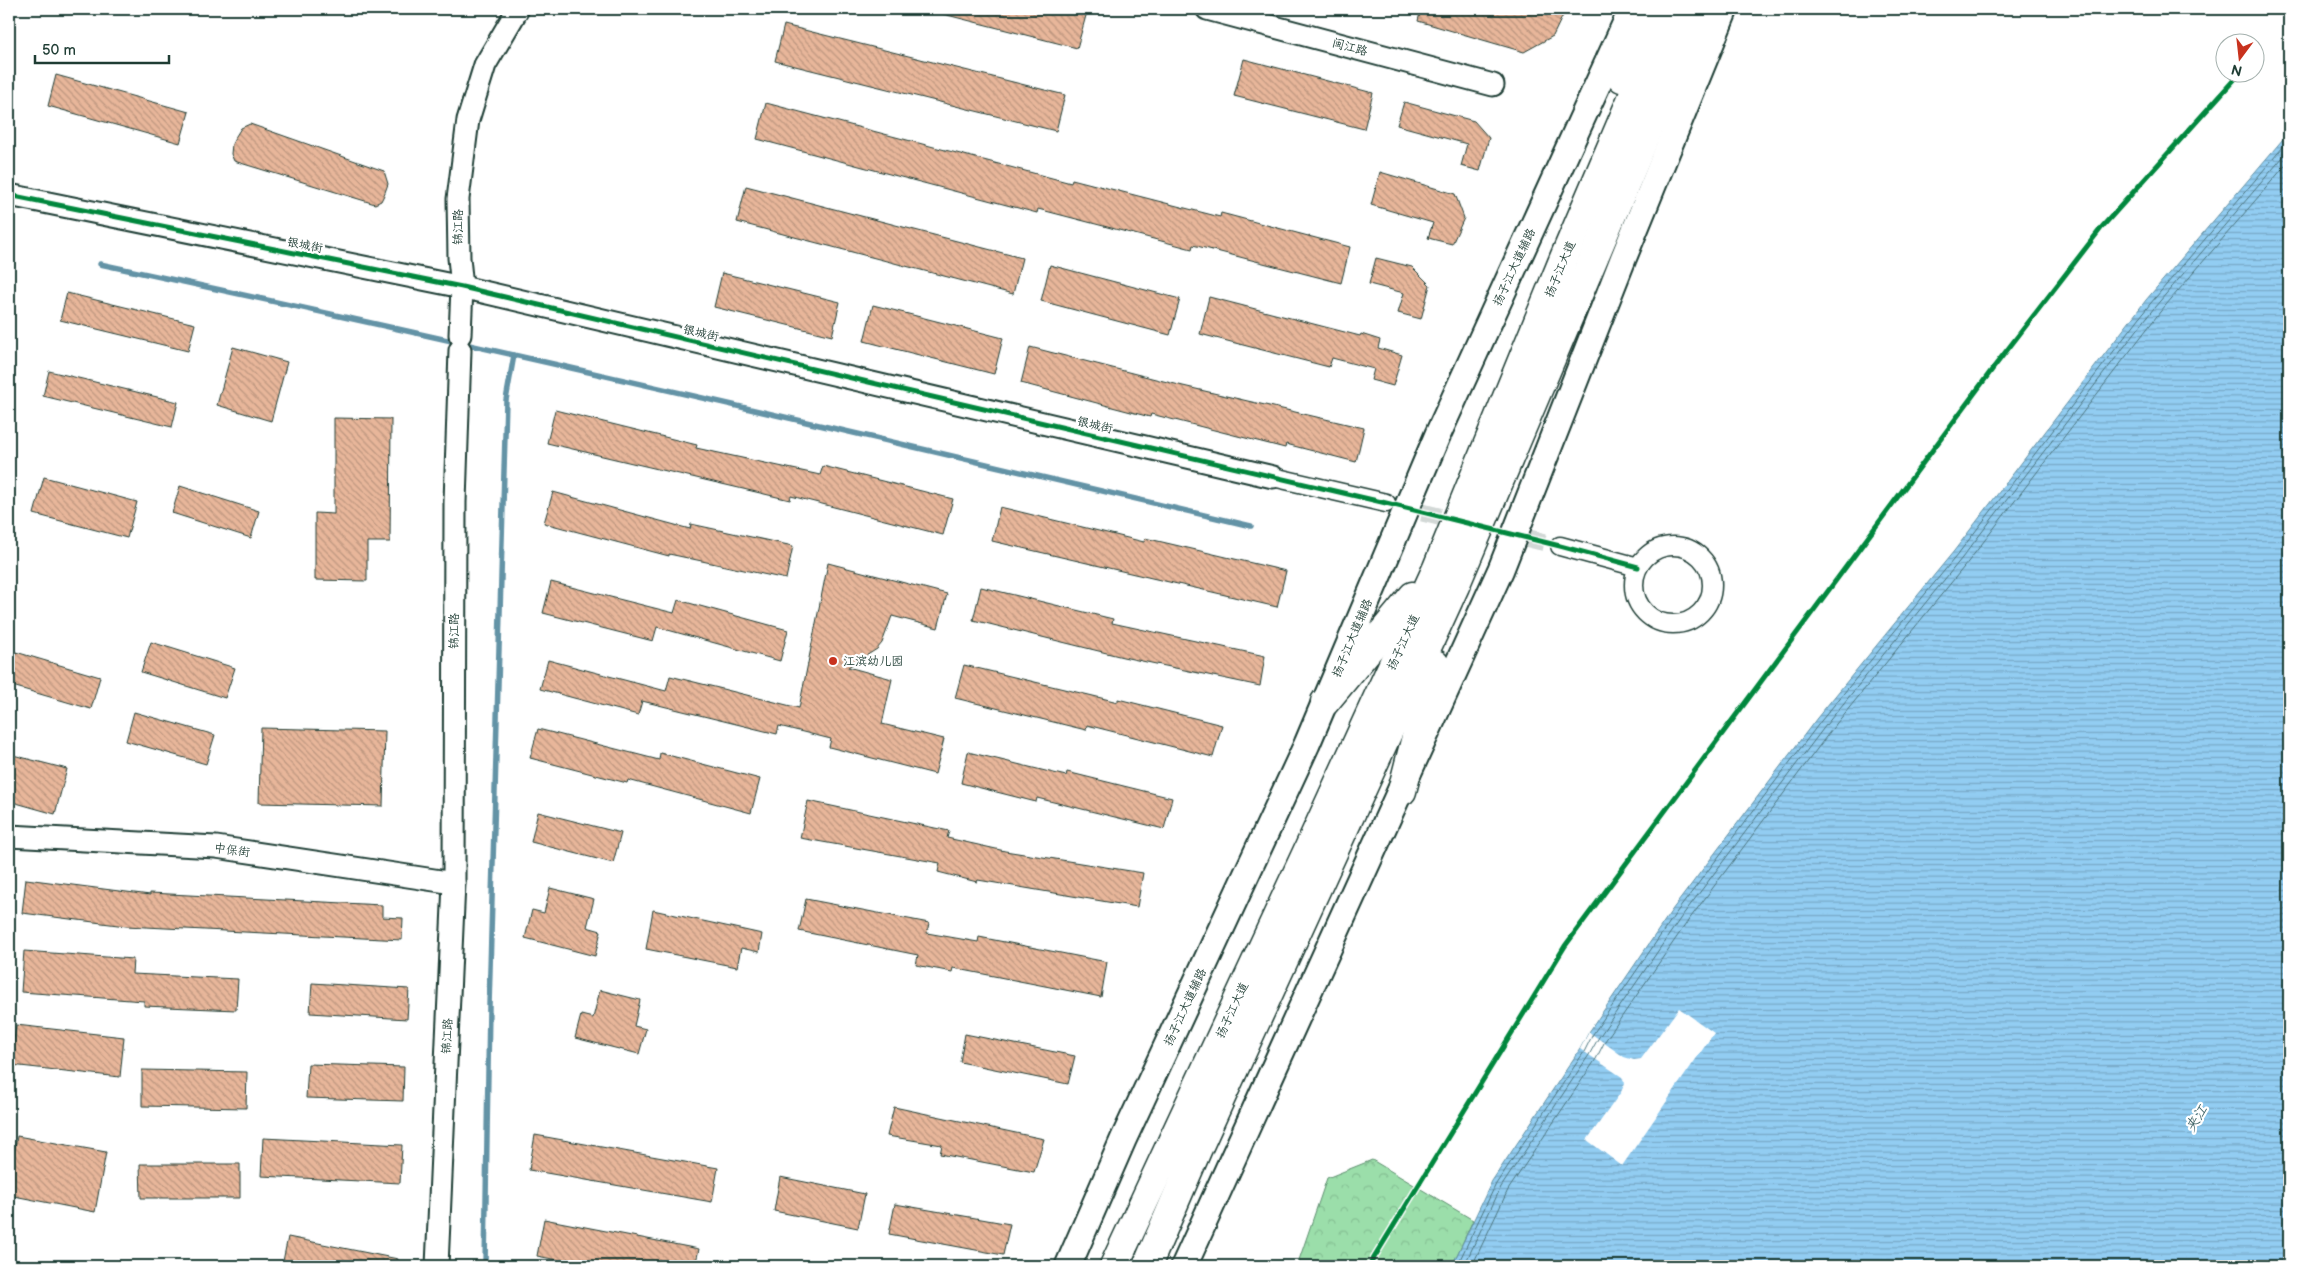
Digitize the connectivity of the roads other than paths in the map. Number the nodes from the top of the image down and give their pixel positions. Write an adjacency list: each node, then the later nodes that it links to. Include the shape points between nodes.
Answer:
1 (518, 9): 11 (street, 锦江路, via 485,65 468,120 458,199)
2 (1207, 9): 8 (street, 闽江路)
3 (1632, 9): 17 (main road, 扬子江大道辅路, via 1438,434)
4 (1647, 9): 10 (highway, via 1595,155)
5 (1670, 9): 10 (highway, 扬子江大道)
6 (1699, 9): 16 (highway, 扬子江大道)
7 (1725, 9): 18 (main road, via 1501,569)
8 (1493, 85)
9 (9, 195): 11 (street, 银城街)
10 (1564, 258): 16 (highway, 扬子江大道)
11 (462, 287): 12 (street, 银城街); 20 (street, 锦江路, via 454,512)
12 (1273, 477): 13 (street, 银城街)
13 (1386, 503)
14 (1560, 546): 15 (street)
15 (1638, 567): 15 (street, via 1634,593 1647,615 1658,622 1684,623 1696,617 1711,597 1710,572 1703,560 1682,547 1656,550)
16 (1446, 577): 17 (highway); 18 (highway); 23 (highway, 扬子江大道, via 1311,843); 24 (highway, 扬子江大道)
17 (1325, 702): 22 (main road, 扬子江大道辅路)
18 (1402, 791): 25 (main road)
19 (9, 836): 20 (street, 中保街, via 216,847)
20 (454, 883): 21 (street, 锦江路)
21 (436, 1266)
22 (1068, 1266)
23 (1114, 1266)
24 (1147, 1266)
25 (1184, 1266)

